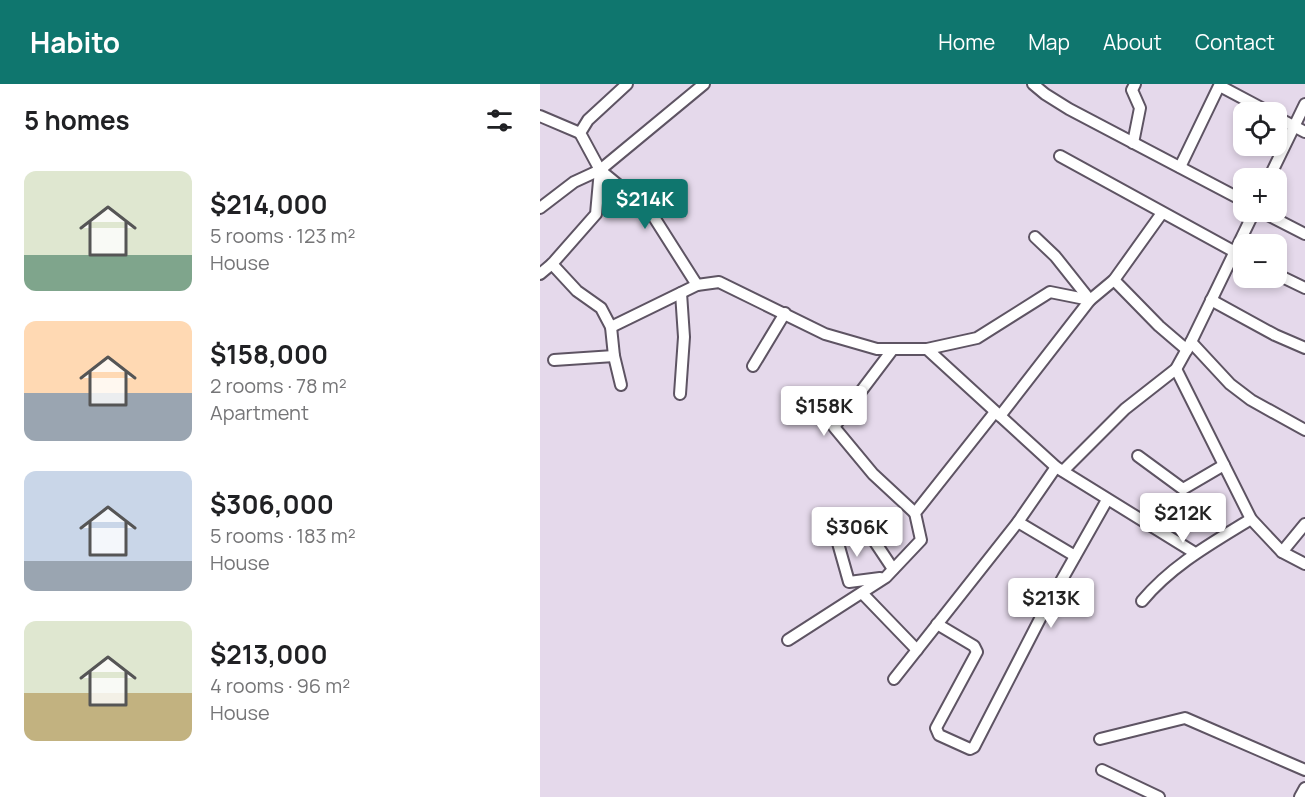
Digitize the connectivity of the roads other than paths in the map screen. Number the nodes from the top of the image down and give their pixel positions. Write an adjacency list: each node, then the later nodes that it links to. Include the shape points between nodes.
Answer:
1 (627, 84): 12 (street, via 588,120)
2 (705, 84): 17 (street)
3 (1033, 84): 13 (street, via 1069,109)
4 (1135, 84): 13 (street, via 1132,90 1140,108)
5 (1220, 85): 6 (street); 15 (street)
6 (1251, 102)
7 (1305, 104): 10 (street)
8 (540, 116): 12 (street)
9 (1287, 122): 10 (street)
10 (1294, 126): 11 (street); 16 (street)
11 (1305, 132)
12 (580, 133): 17 (street)
13 (1133, 143): 15 (street)
14 (1060, 156): 20 (street)
15 (1180, 167): 18 (street)
16 (1274, 168)
17 (600, 170): 19 (street, via 574,182); 25 (street, via 596,214); 30 (street, via 650,211)
18 (1233, 195)
19 (540, 208)
20 (1162, 213): 24 (street); 29 (street)
21 (1282, 222): 22 (street)
22 (1305, 234)
23 (1035, 237): 33 (street)
24 (1233, 251)
25 (552, 264): 27 (street); 36 (street, via 577,291 600,308)
26 (1233, 264): 34 (street)
27 (540, 274)
28 (1287, 279): 31 (street)
29 (1114, 280): 33 (street); 37 (street, via 1159,326)
30 (697, 285): 32 (street); 35 (street, via 719,282)
31 (1305, 288)
32 (681, 293): 36 (street); 46 (street, via 684,337)
33 (1090, 300): 40 (street, via 1050,292 978,338); 47 (street)
34 (1211, 300): 37 (street); 38 (street)
35 (785, 313): 39 (street, via 825,334 876,349); 43 (street)
36 (611, 327): 41 (street)
37 (1189, 346): 44 (street); 48 (street, via 1237,390)
38 (1305, 348)
39 (894, 349): 40 (street); 53 (street, via 834,427 873,474)
40 (927, 349): 47 (street)
41 (614, 356): 42 (street); 45 (street)
42 (554, 360)
43 (753, 366)
44 (1176, 369): 50 (street); 51 (street)
45 (621, 385)
46 (680, 394)
47 (998, 414): 51 (street); 53 (street)
48 (1305, 430)
49 (1138, 456): 50 (street, via 1183,489)
50 (1224, 465): 54 (street)
51 (1059, 469): 52 (street); 55 (street)
52 (1107, 500): 60 (street); 61 (street)
53 (915, 513): 63 (street, via 921,540)
54 (1251, 519): 59 (street); 60 (street)
55 (1018, 522): 61 (street); 66 (street)
56 (1305, 524): 59 (street)
57 (834, 529): 63 (street, via 849,582)
58 (867, 530): 63 (street)
59 (1282, 552): 62 (street)
60 (1195, 553): 65 (street, via 1158,582)
61 (1075, 556): 66 (street, via 970,749 939,735 936,728 977,652 974,646)
62 (1305, 564)
63 (890, 573): 64 (street)
64 (862, 593): 67 (street); 68 (street)
65 (1142, 601)
66 (936, 624): 68 (street)
67 (788, 640)
68 (917, 650): 69 (street)
69 (894, 679)
70 (1100, 739): 72 (street, via 1185,718)
71 (1102, 770): 74 (street)
72 (1305, 771)
73 (1305, 788): 75 (street)
74 (1159, 797)
75 (1300, 797)

